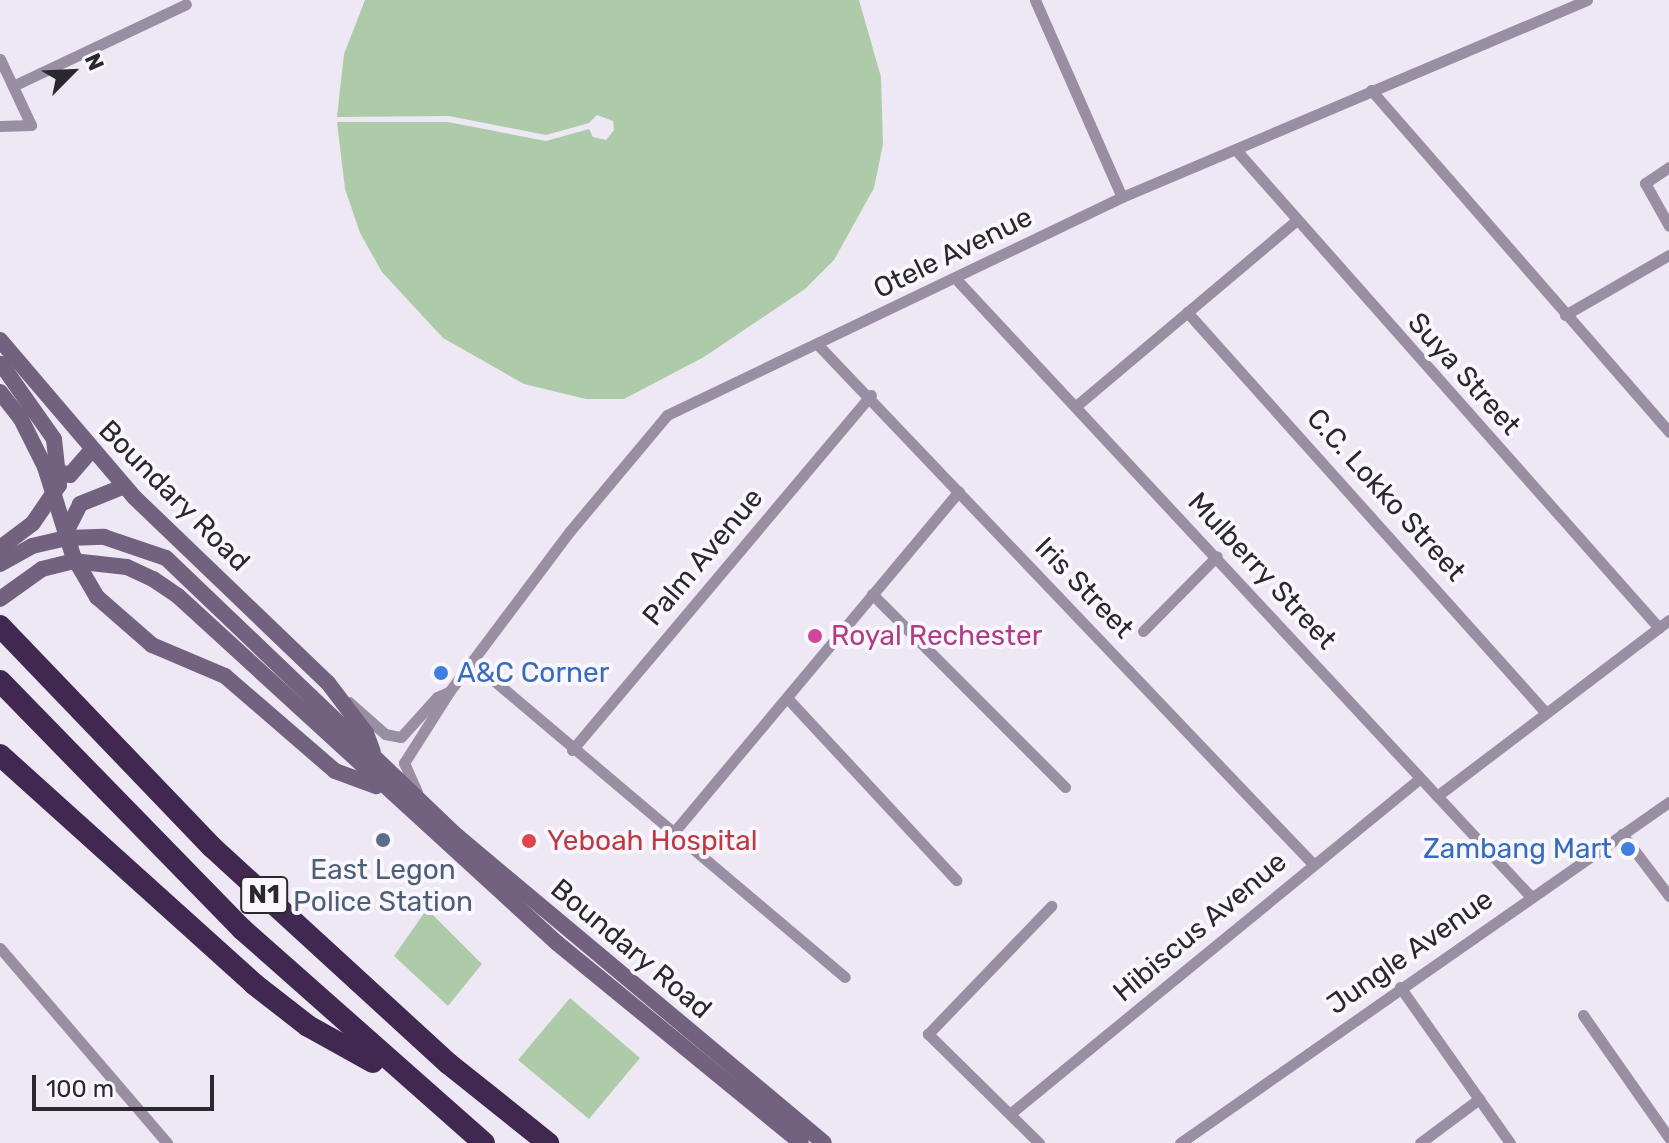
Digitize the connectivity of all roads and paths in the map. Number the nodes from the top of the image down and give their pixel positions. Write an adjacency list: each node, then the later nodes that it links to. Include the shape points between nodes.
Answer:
1 (1035, 0): 10 (street)
2 (1587, 0): 6 (street, Otele Avenue)
3 (186, 4): 5 (street)
4 (0, 59): 5 (street)
5 (15, 85): 7 (street, via 31,125)
6 (1371, 90): 8 (street, Otele Avenue); 16 (street)
7 (0, 126)
8 (1236, 150): 10 (street, Otele Avenue); 11 (street, Suya Street)
9 (1669, 167): 12 (street, via 1645,183)
10 (1122, 197): 14 (street, Otele Avenue)
11 (1296, 221): 15 (street); 36 (street, Suya Street)
12 (1669, 226)
13 (1669, 255): 16 (street)
14 (956, 279): 18 (street, Otele Avenue); 22 (street, Mulberry Street)
15 (1187, 312): 22 (street); 43 (street, C.C. Lokko Street)
16 (1565, 315): 23 (street)
17 (0, 340): 24 (main road, Boundary Road)
18 (819, 346): 21 (street, Iris Street); 38 (street, Otele Avenue, via 706,393 661,420)
19 (0, 364): 29 (main road, bridge, via 54,439 59,485 33,523)
20 (0, 392): 25 (main road, Boundary Road, via 21,419)
21 (871, 395): 27 (street, Iris Street); 45 (street, Palm Avenue)
22 (1076, 406): 30 (street, Mulberry Street)
23 (1669, 432)
24 (91, 451): 25 (main road, via 70,475); 26 (main road, Boundary Road)
25 (45, 467): 28 (main road, Boundary Road)
26 (125, 486): 28 (main road, via 80,504); 40 (main road, Boundary Road)
27 (959, 491): 32 (street); 56 (street, Iris Street)
28 (66, 532): 50 (main road, Boundary Road, via 86,580 118,619 168,653 225,676 335,771)
29 (0, 548)
30 (1217, 556): 37 (street); 48 (street, Mulberry Street)
31 (0, 564): 47 (main road, Boundary Road, bridge, via 32,546 67,538 104,537 166,558)
32 (872, 594): 42 (street); 49 (street)
33 (0, 599): 50 (main road, Boundary Road, bridge, via 42,569 73,561 127,567 153,579 178,596)
34 (1669, 620): 36 (street)
35 (0, 626): 72 (highway, N1, via 212,847 449,1064)
36 (1659, 628): 43 (street)
37 (1143, 631)
38 (472, 662): 41 (street, Otele Avenue); 45 (street)
39 (0, 681): 66 (highway, N1, via 242,929)
40 (328, 683): 41 (street, Otele Avenue, via 391,737 413,728 437,697); 47 (main road, Boundary Road, via 366,733)
41 (449, 692): 53 (street, Otele Avenue, via 404,763)
42 (789, 700): 54 (street); 57 (street)
43 (1546, 713): 51 (street)
44 (0, 738): 61 (highway, via 28,759)
45 (572, 750): 54 (street)
46 (0, 755): 61 (highway)
47 (374, 758): 53 (main road, Boundary Road)
48 (1419, 779): 51 (street, Mulberry Street); 56 (street, Hibiscus Avenue)
49 (1065, 787)
50 (383, 789): 73 (main road, Boundary Road, via 557,943)
51 (1437, 796): 59 (street, Mulberry Street)
52 (1669, 802): 55 (street, Jungle Avenue)
53 (426, 808): 74 (main road, Boundary Road)
54 (674, 832): 63 (street)
55 (1622, 834): 58 (street); 59 (street, Jungle Avenue)
56 (1313, 864): 68 (street, Hibiscus Avenue)
57 (956, 880)
58 (1669, 896)
59 (1531, 897): 64 (street, Jungle Avenue)
60 (1051, 906): 68 (street, via 928,1034)
61 (204, 941): 66 (highway, via 308,1026)
62 (0, 948): 70 (street)
63 (845, 977)
64 (1400, 987): 67 (street); 76 (street, Jungle Avenue)
65 (1583, 1015): 69 (street)
66 (413, 1083): 71 (highway, N1)
67 (1479, 1099): 77 (street); 78 (street)
68 (1011, 1113): 75 (street)
69 (1669, 1138)
70 (167, 1143)
71 (484, 1143)
72 (548, 1143)
73 (801, 1143)
74 (824, 1143)
75 (1039, 1143)
76 (1180, 1143)
77 (1420, 1143)
78 (1510, 1143)

